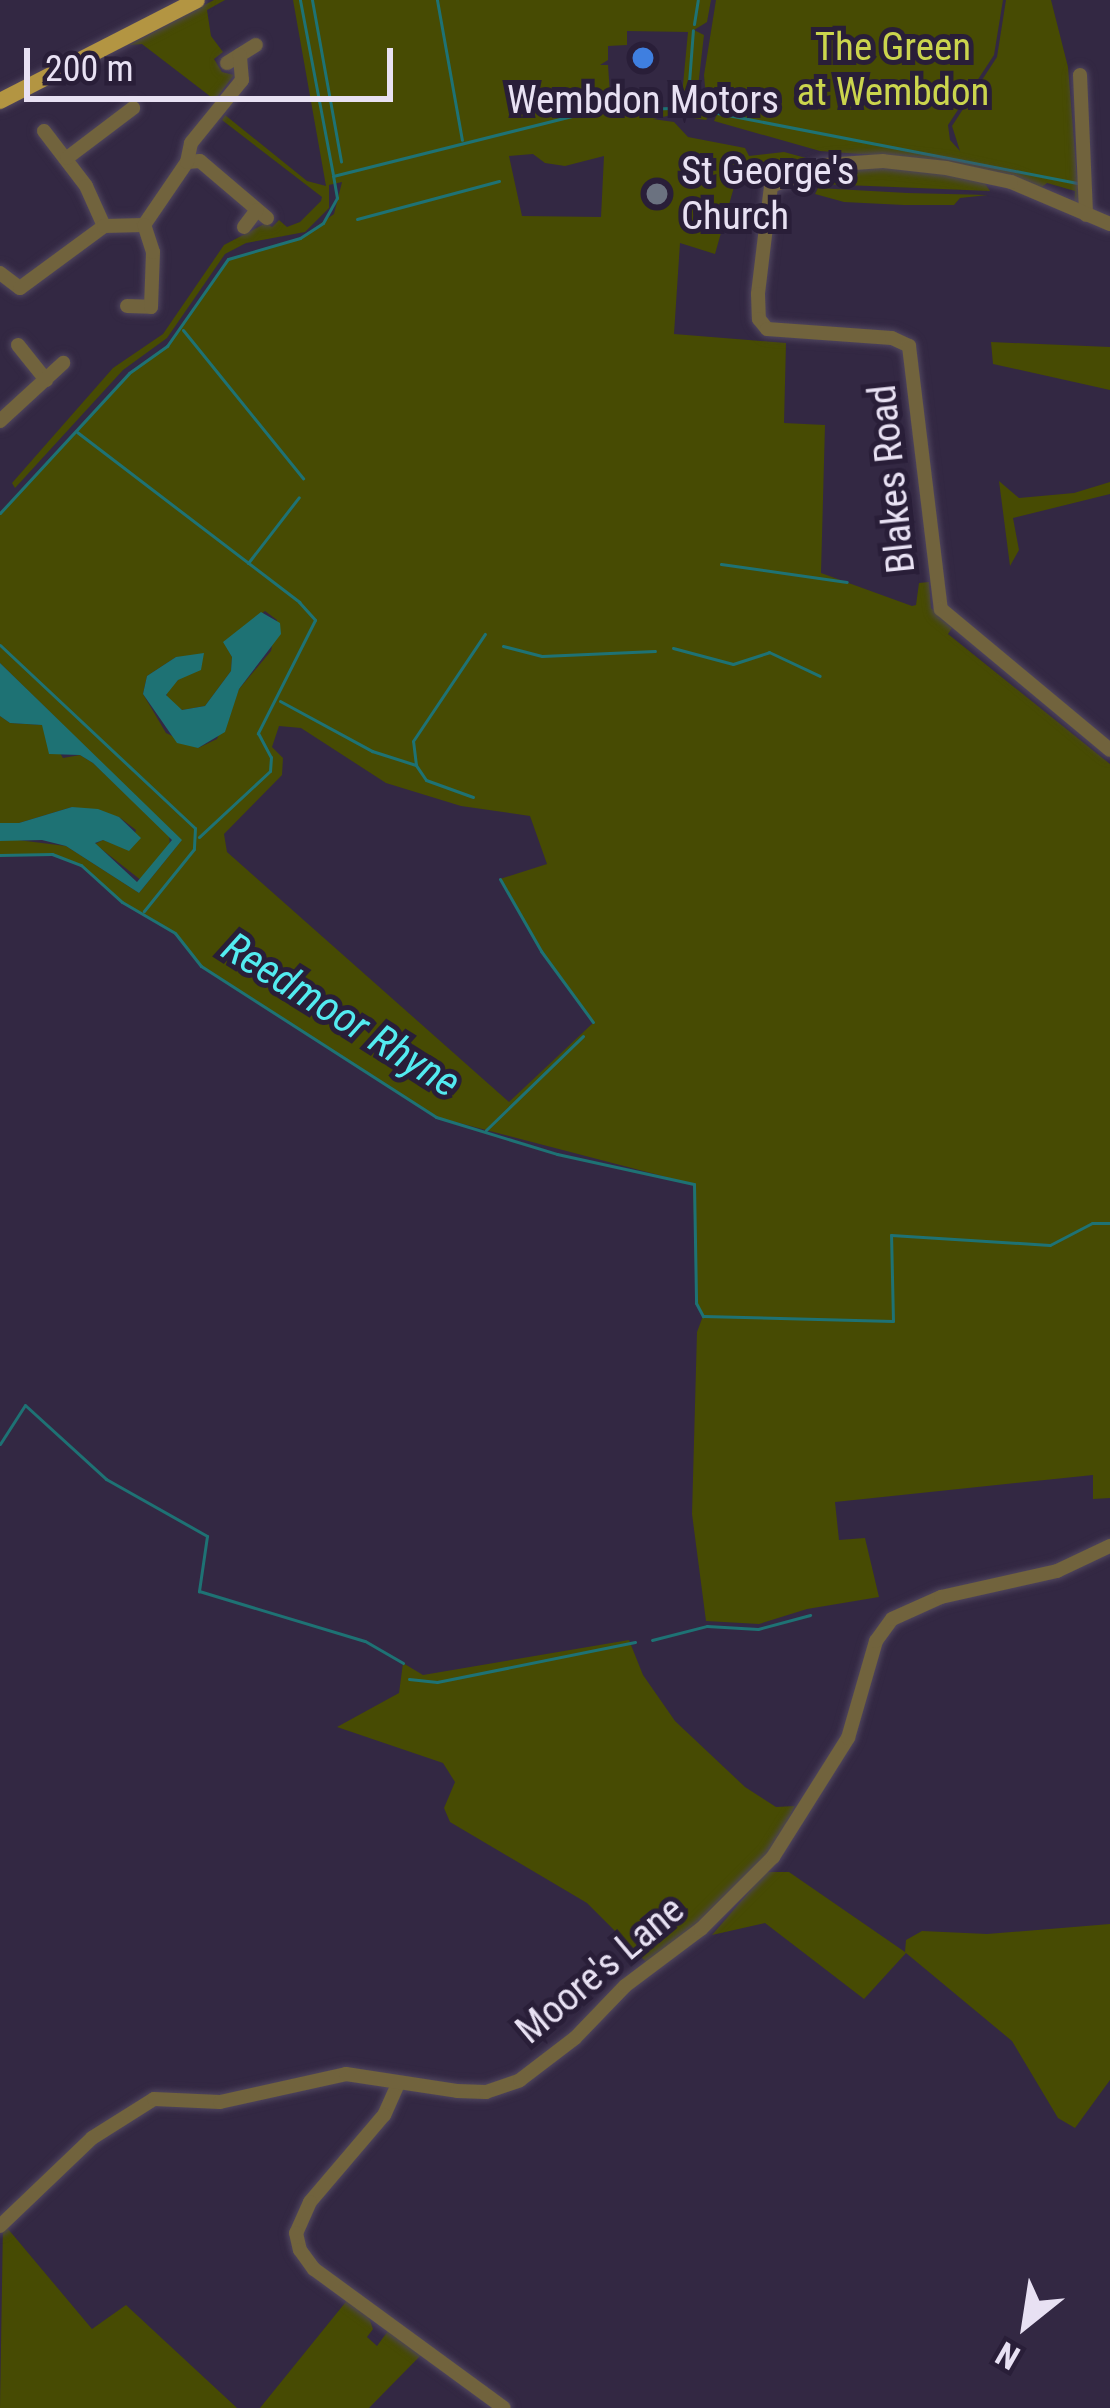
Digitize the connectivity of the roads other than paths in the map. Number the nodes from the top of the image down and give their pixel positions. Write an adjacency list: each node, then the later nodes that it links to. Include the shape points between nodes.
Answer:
1 (197, 0): 2 (main road)
2 (174, 5): 5 (main road)
3 (256, 45): 9 (street, via 234,59 242,80 191,143)
4 (1080, 75): 10 (street)
5 (0, 101)
6 (133, 108): 8 (street, via 118,132)
7 (44, 131): 8 (street)
8 (67, 158): 13 (street)
9 (187, 162): 12 (street); 14 (street, via 200,161 262,214)
10 (1086, 215): 11 (street); 21 (street, Blakes Road, via 1011,182 946,168 883,161 807,170 776,182 768,194 759,319 782,333 892,338 909,346 937,596 946,616)
11 (1110, 224)
12 (144, 225): 13 (street); 16 (street, via 156,307)
13 (104, 226): 15 (street, via 20,288)
14 (244, 227)
15 (0, 273)
16 (127, 306)
17 (18, 345): 19 (street)
18 (63, 363): 19 (street)
19 (46, 380): 20 (street)
20 (0, 421)
21 (1110, 751)
22 (1110, 1546): 23 (street, Moore's Lane, via 1057,1571 892,1618 876,1641 840,1751 772,1857 730,1902 520,2080 486,2092)
23 (398, 2084): 24 (street, Moore's Lane, via 346,2074 220,2102 154,2099 92,2138); 25 (street, via 384,2115 310,2203 296,2233 300,2250 314,2269)
24 (0, 2226)
25 (504, 2408)

